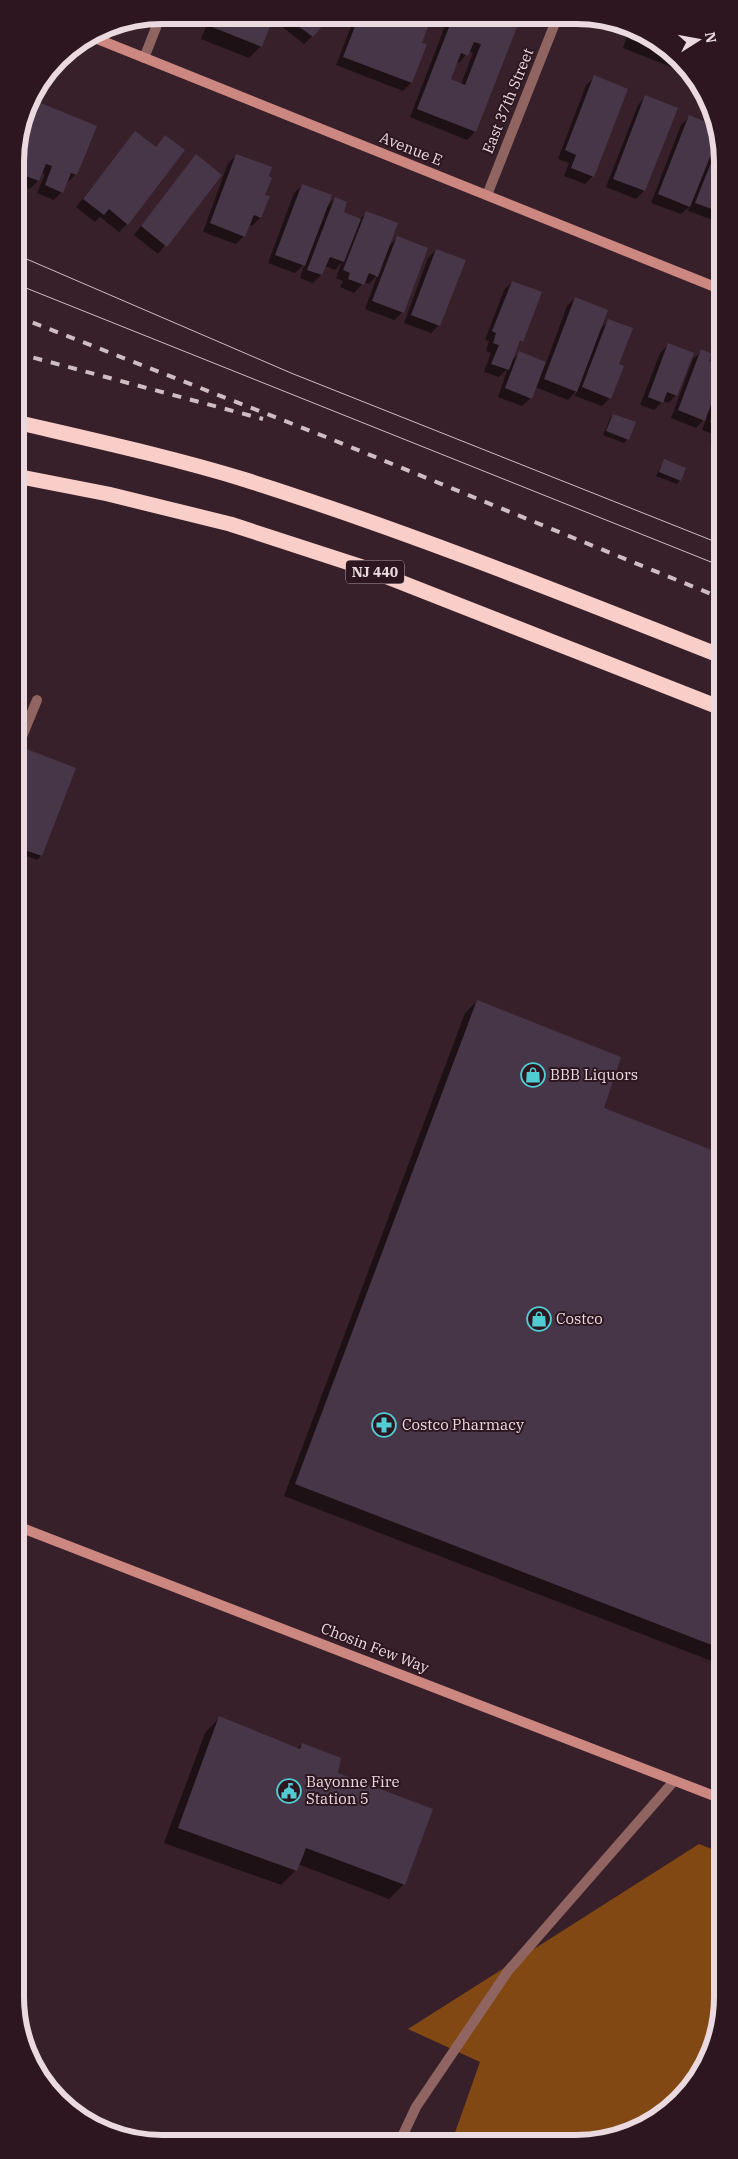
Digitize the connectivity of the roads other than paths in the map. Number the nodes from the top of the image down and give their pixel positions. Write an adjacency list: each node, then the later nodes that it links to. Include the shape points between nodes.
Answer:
1 (157, 24): 4 (street)
2 (555, 24): 5 (street, East 37th Street)
3 (98, 39): 4 (street, Avenue E)
4 (144, 58): 5 (street, Avenue E)
5 (487, 195): 6 (street, Avenue E)
6 (714, 287)
7 (24, 424): 9 (highway, via 245,480 371,522)
8 (24, 478): 11 (highway, NJ 440, via 230,524 362,567)
9 (714, 653)
10 (37, 700): 12 (street)
11 (714, 705)
12 (24, 731)
13 (24, 1529): 14 (street, Chosin Few Way)
14 (674, 1781): 15 (street, Chosin Few Way); 16 (street, via 508,1971 416,2107)
15 (714, 1796)
16 (403, 2135)

